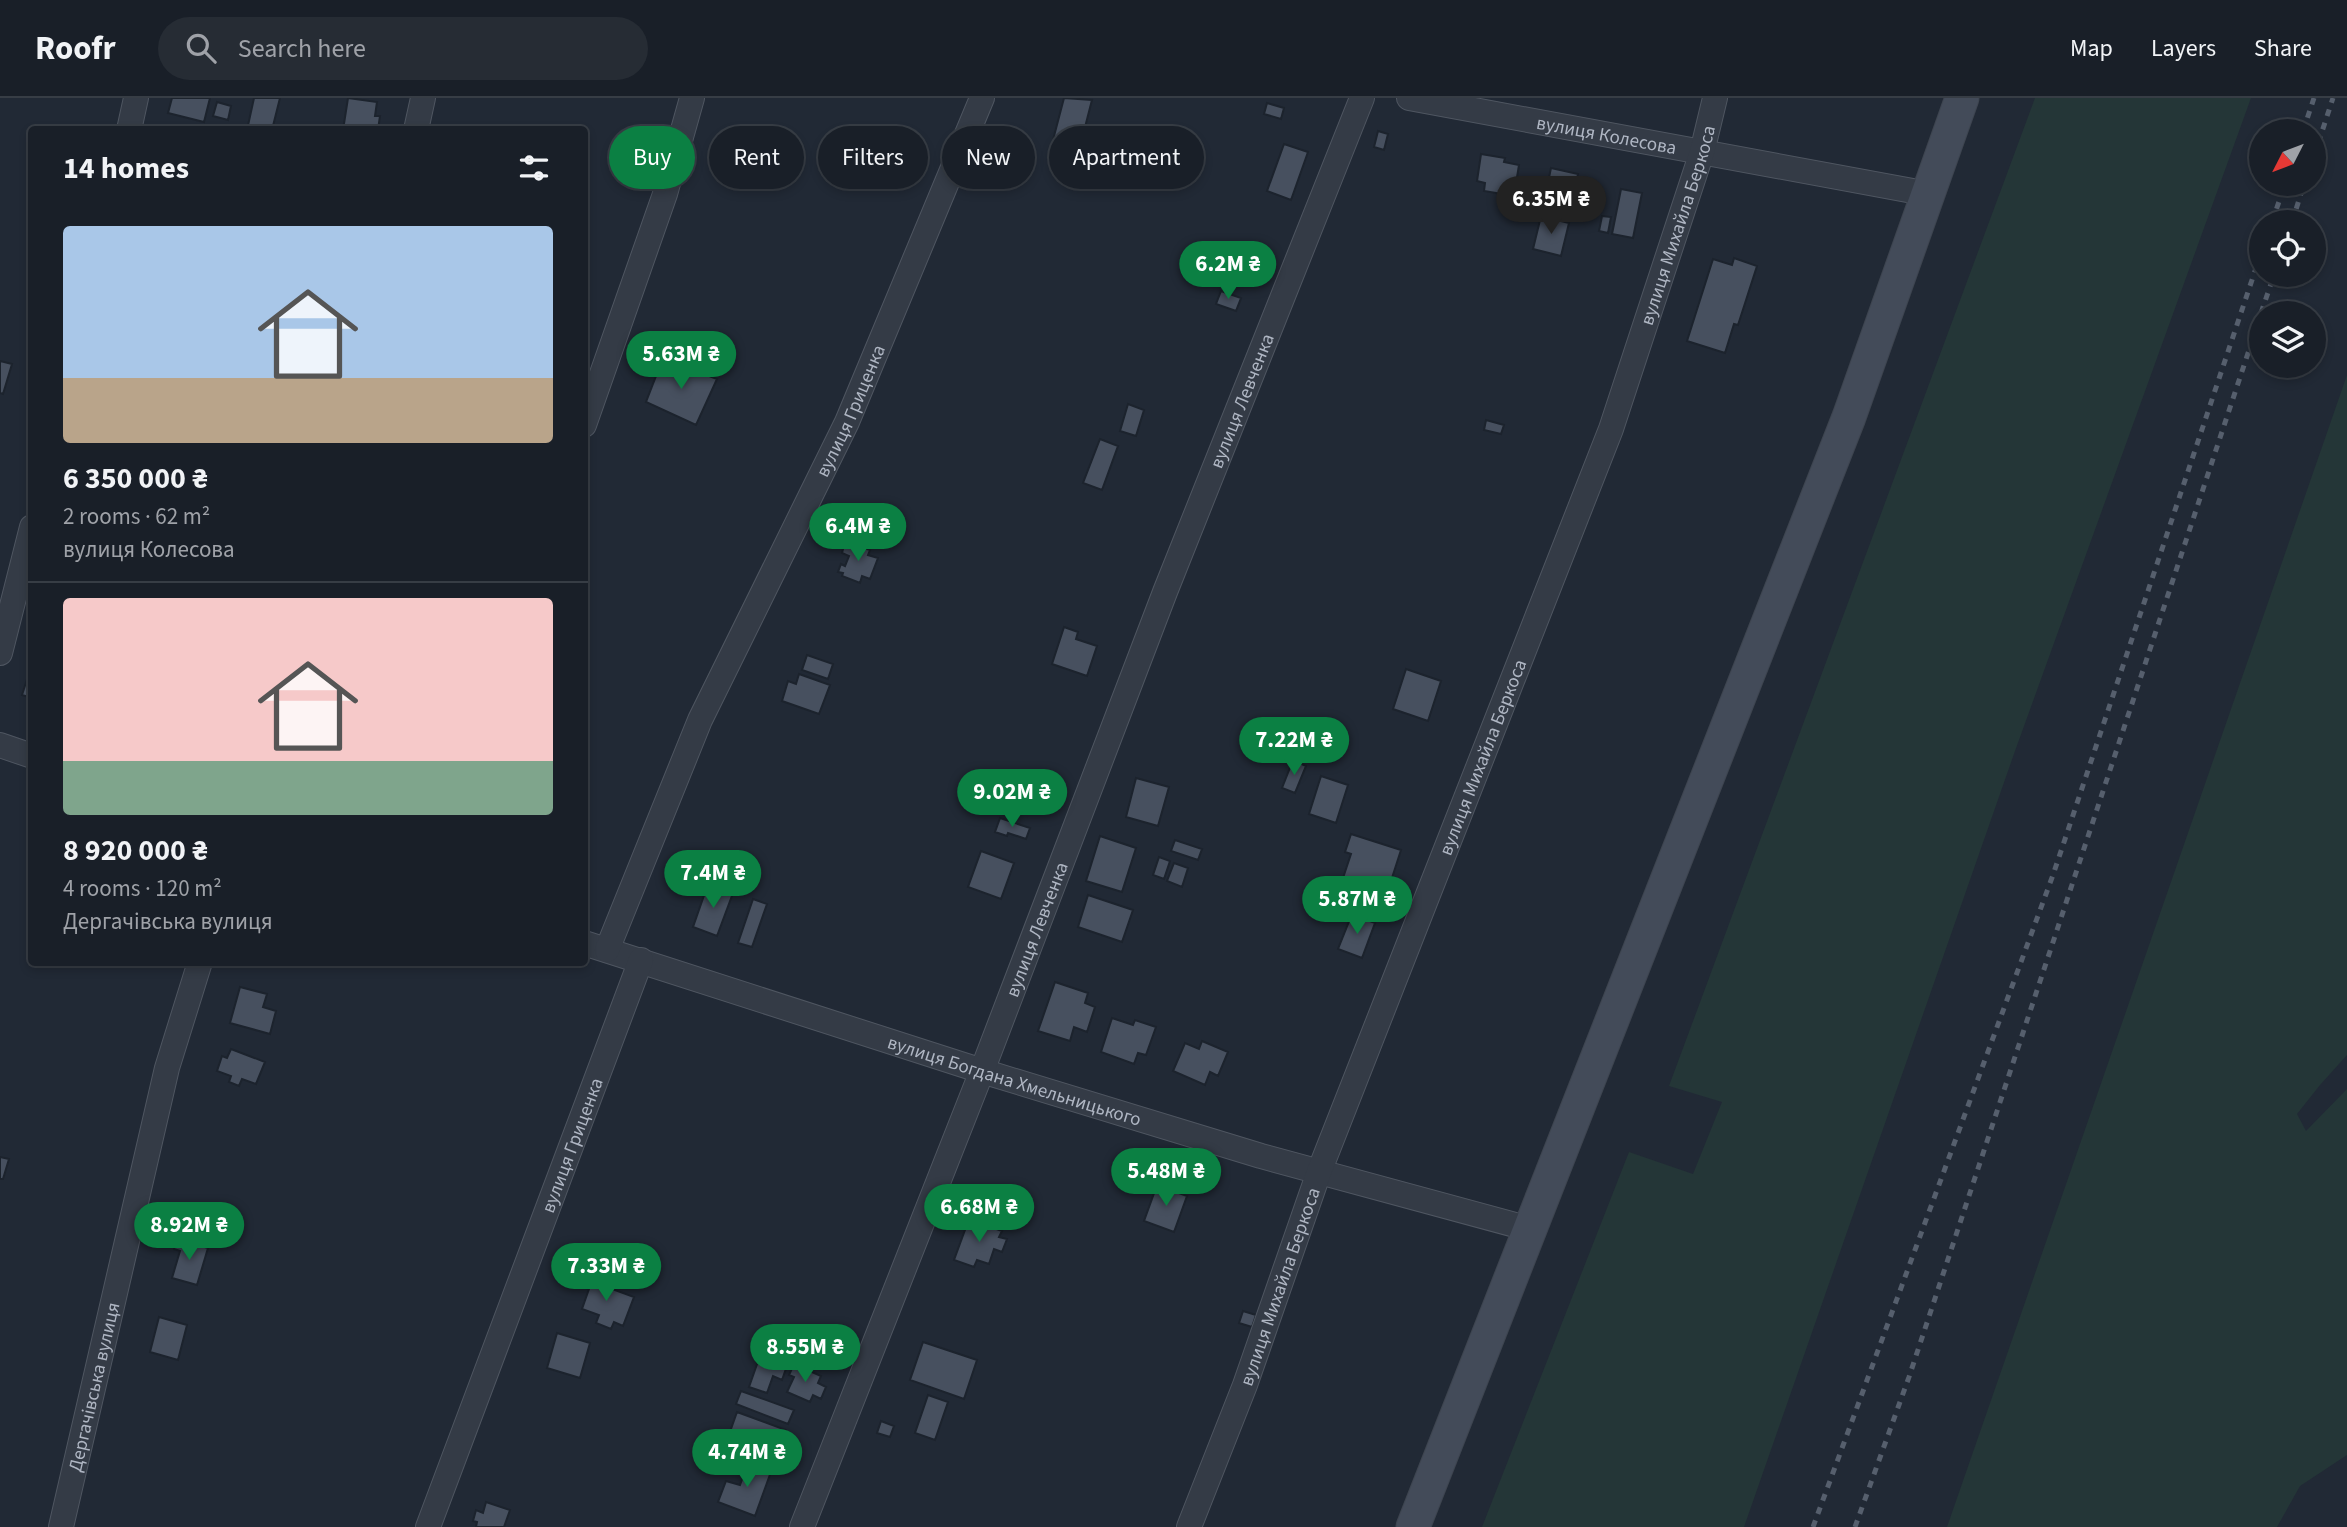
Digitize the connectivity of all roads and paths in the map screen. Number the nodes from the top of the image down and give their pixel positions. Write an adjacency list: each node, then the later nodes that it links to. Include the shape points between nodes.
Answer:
1 (136, 98): 9 (street)
2 (423, 98): 10 (street)
3 (692, 98): 13 (street, via 665,194)
4 (982, 98): 18 (street, вулиця Гриценка, via 847,422 700,720)
5 (1362, 98): 21 (street, вулиця Левченка, via 1170,579)
6 (1409, 98): 11 (street, вулиця Колесова)
7 (1715, 98): 11 (street, вулиця Михайла Беркоса)
8 (1962, 98): 12 (main road)
9 (130, 126)
10 (417, 126)
11 (1702, 152): 12 (street, вулиця Колесова); 22 (street, вулиця Михайла Беркоса, via 1611,429)
12 (1928, 194): 23 (main road, via 1849,417)
13 (588, 414)
14 (28, 543): 15 (street)
15 (0, 653)
16 (0, 745): 17 (street)
17 (28, 755)
18 (596, 946): 19 (street, вулиця Богдана Хмельницького)
19 (640, 960): 21 (street, вулиця Богдана Хмельницького); 25 (street, вулиця Гриценка)
20 (199, 966): 24 (street, Дергачівська вулиця, via 167,1068)
21 (982, 1071): 22 (street, вулиця Богдана Хмельницького); 26 (street, вулиця Левченка)
22 (1319, 1172): 23 (street, вулиця Богдана Хмельницького); 27 (street, вулиця Михайла Беркоса, via 1245,1385)
23 (1530, 1229): 28 (main road)
24 (61, 1527)
25 (428, 1527)
26 (802, 1527)
27 (1189, 1527)
28 (1413, 1527)

